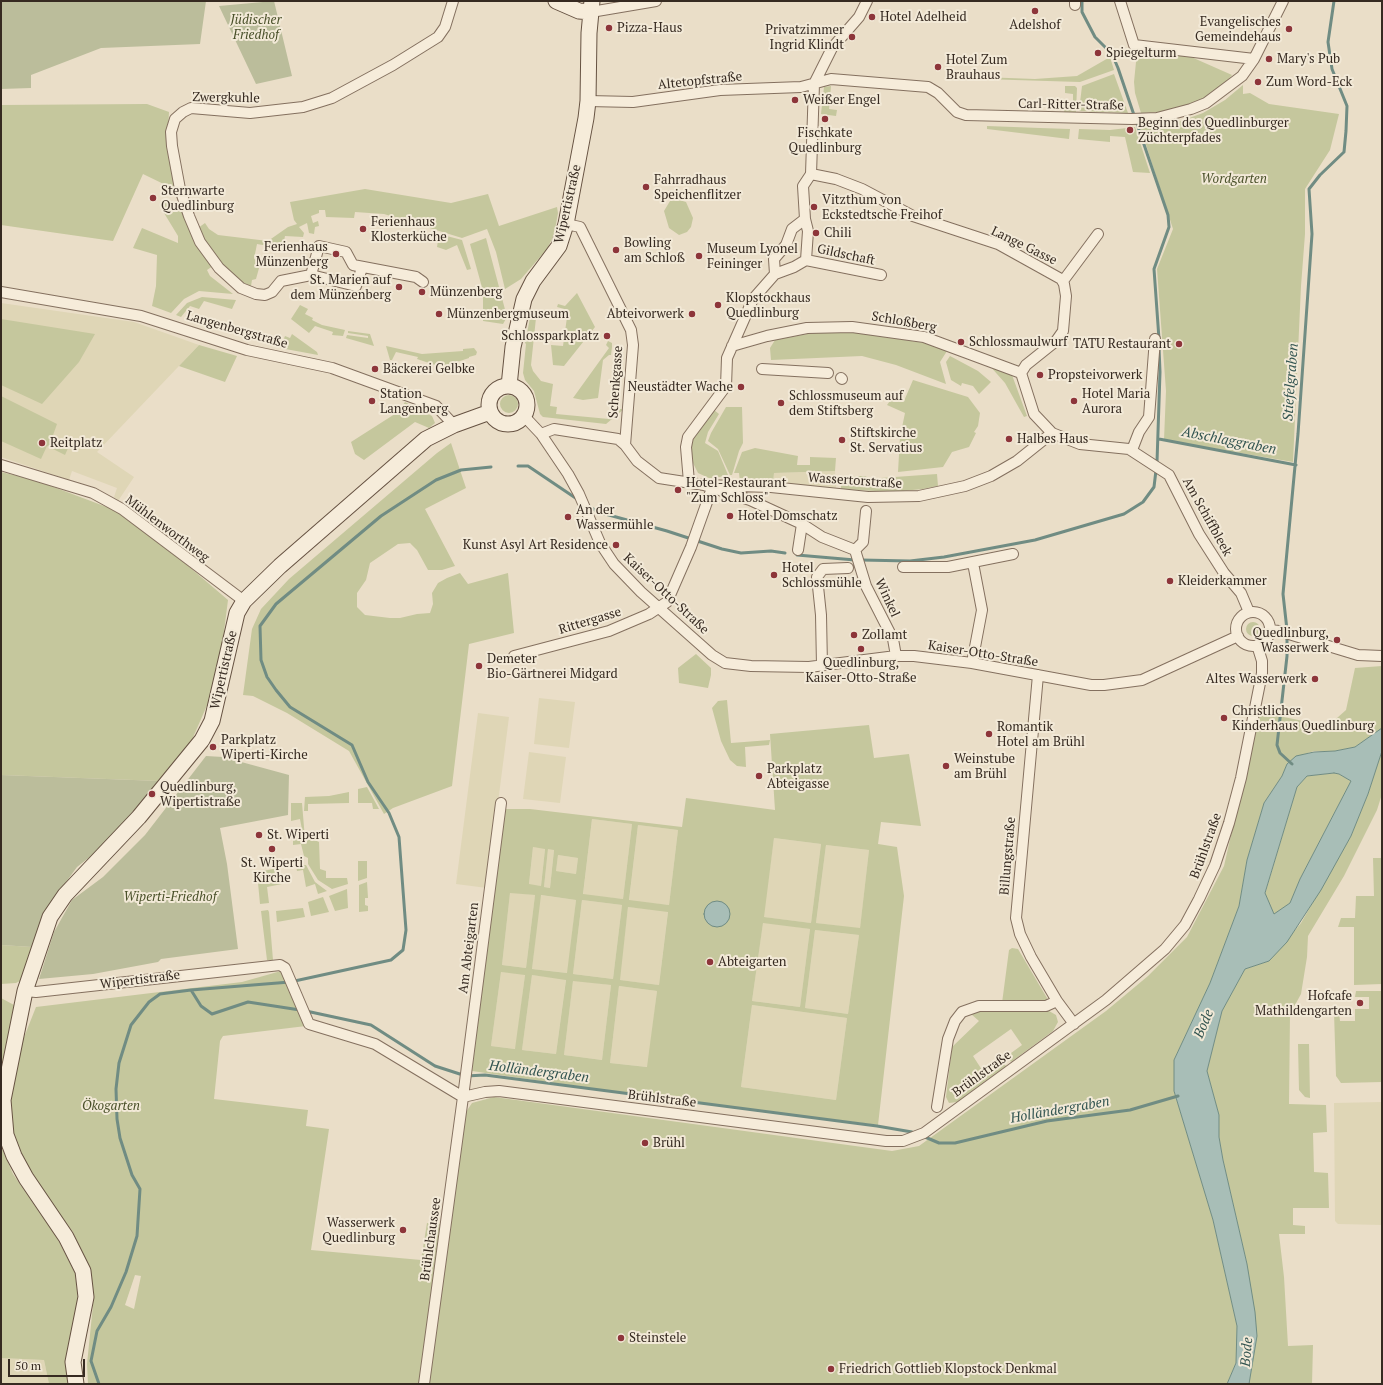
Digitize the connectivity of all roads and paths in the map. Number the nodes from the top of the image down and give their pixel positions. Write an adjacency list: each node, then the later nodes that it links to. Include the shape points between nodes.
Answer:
1 (453, 1): 18 (street, Zwergkuhle, via 445,27 438,36 332,98 303,107 271,112 250,113 191,108 175,119 171,132 180,189 200,242 219,268 246,291 265,295 272,292 281,281)
2 (556, 1): 7 (street, via 579,11)
3 (656, 1): 7 (street)
4 (867, 1): 9 (street, via 859,17 832,48)
5 (1120, 1): 8 (street, via 1134,45)
6 (1283, 1): 8 (street, Carl-Ritter-Straße)
7 (591, 6): 10 (street, Wipertistraße)
8 (1254, 59): 9 (street, Carl-Ritter-Straße, via 1238,79 1206,103 1179,113 1137,119 966,115 957,112 935,90 925,86 831,79)
9 (814, 84): 10 (street, Altetopfstraße, via 801,87 720,90 633,102); 11 (street)
10 (588, 101): 13 (street, Wipertistraße)
11 (811, 174): 12 (street, Gildschaft, via 803,186); 20 (street, Lange Gasse, via 862,188 913,216 998,244)
12 (805, 219): 15 (street, Gildschaft, via 808,231); 17 (street, via 792,229 786,245 775,257)
13 (566, 224): 28 (street, Wipertistraße, via 558,246 527,291 521,308); 34 (street, Schenkgasse, via 580,227 631,330 633,346)
14 (1098, 234): 20 (street, Lange Gasse)
15 (806, 260): 17 (street, Gildschaft); 19 (street, Gildschaft)
16 (362, 268): 18 (street, via 356,286); 18 (street, via 353,265 346,252 319,246); 21 (street, via 416,277)
17 (775, 274): 24 (street, via 753,299)
18 (311, 275)
19 (881, 275)
20 (1062, 281): 27 (street, Lange Gasse, via 1066,296 1062,334 1052,345 1026,364)
21 (423, 282)
22 (1, 292): 31 (street, Langenbergstraße, via 141,316 247,350 332,368 436,406)
23 (1155, 339): 35 (street, via 1149,417 1139,432)
24 (732, 346): 27 (street, Schloßberg, via 802,329 852,327 930,338); 37 (street, via 727,358 726,386 688,437 686,453)
25 (762, 369): 26 (street)
26 (828, 373)
27 (1021, 373): 32 (street, via 1034,414)
28 (509, 386): 29 (street, via 500,388 493,394 489,402); 30 (street, via 520,390 526,396)
29 (490, 412): 30 (street, via 496,419 508,424 517,422); 31 (street, Wipertistraße)
30 (524, 416): 33 (street, Kaiser-Otto-Straße)
31 (454, 425): 47 (street, Wipertistraße, via 426,439 407,454 280,566)
32 (1052, 433): 35 (street, via 1080,444); 38 (street, Wassertorstraße, via 991,476 965,486 919,496 868,497 771,488)
33 (541, 434): 34 (street, via 554,429 611,437); 48 (street, Kaiser-Otto-Straße, via 579,494 600,543 614,564 641,592)
34 (625, 445): 37 (street, via 637,460 659,478)
35 (1132, 450): 49 (street, Am Schiffbleek, via 1165,473 1199,534 1224,573 1241,593)
36 (1, 465): 47 (street, Mühlenworthweg, via 93,493 122,509)
37 (689, 482): 38 (street)
38 (708, 486): 40 (street, via 762,504); 48 (street, Rittergasse, via 693,542 669,598)
39 (866, 511): 43 (street, via 863,542)
40 (802, 524): 41 (street); 43 (street)
41 (798, 550)
42 (1013, 554): 44 (street)
43 (857, 557): 54 (street, Winkel, via 866,586 893,639)
44 (973, 562): 46 (street, via 941,567); 56 (street, via 982,610)
45 (848, 568): 57 (street, via 823,569 817,577)
46 (903, 568)
47 (244, 602): 60 (street, Wipertistraße, via 237,613 212,721 202,740 139,817 65,896 50,917)
48 (660, 607): 53 (street, Rittergasse, via 610,631); 57 (street, Kaiser-Otto-Straße, via 712,655 725,663)
49 (1249, 612): 50 (street, via 1263,615); 51 (street, via 1238,622)
50 (1275, 630): 52 (street); 55 (street, via 1358,655)
51 (1238, 636): 52 (street, via 1246,644); 58 (street, Kaiser-Otto-Straße, via 1132,682 1097,686)
52 (1257, 645): 62 (street, Brühlstraße, via 1262,668 1244,763 1229,823 1215,865 1199,899 1185,925 1165,949)
53 (514, 656)
54 (896, 656): 56 (street, Kaiser-Otto-Straße); 57 (street, Kaiser-Otto-Straße)
55 (1382, 656)
56 (972, 663): 58 (street, Kaiser-Otto-Straße)
57 (822, 666)
58 (1038, 675): 61 (street, Billungstraße, via 1016,918 1023,941)
59 (501, 803): 63 (street, Am Abteigarten)
60 (26, 992): 63 (street, Wipertistraße, via 275,965 284,967 309,1024 375,1044); 65 (street, Wipertistraße, via 3,1100 6,1135 17,1161 66,1237 83,1271 86,1297 73,1362)
61 (1057, 1001): 62 (street, Billungstraße); 64 (street, via 1046,1006 979,1006 962,1012 955,1021 948,1039)
62 (1074, 1024): 63 (street, Brühlstraße, via 924,1133 900,1141 499,1091 481,1092)
63 (464, 1097): 66 (street, Brühlchaussee)
64 (937, 1107)
65 (76, 1384)
66 (424, 1384)

